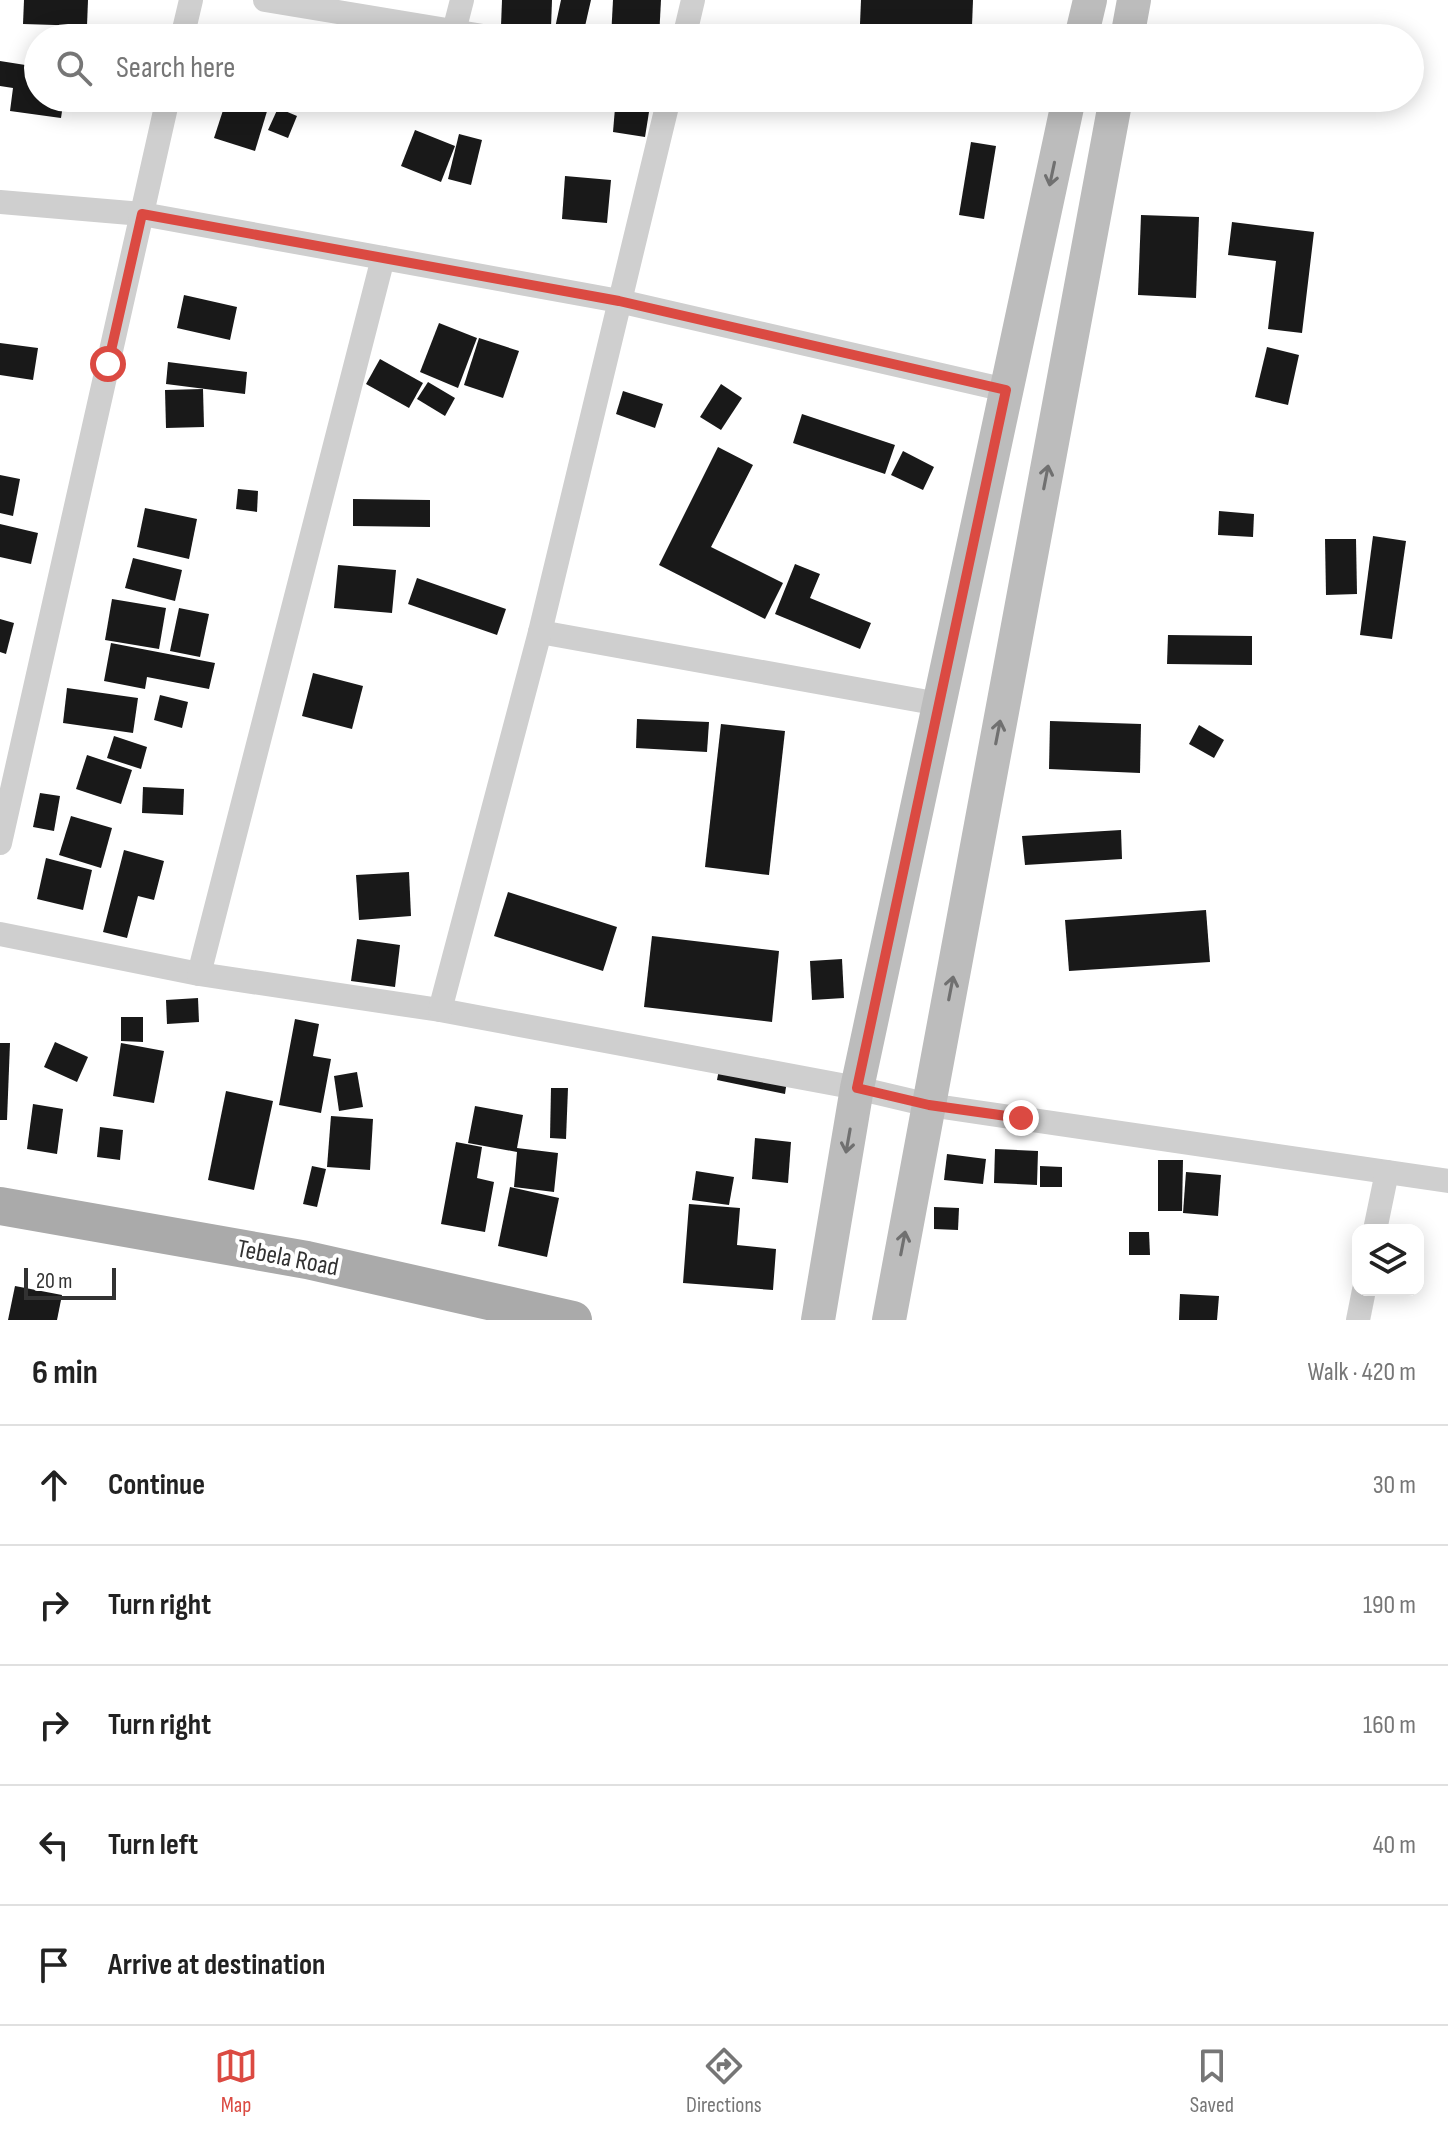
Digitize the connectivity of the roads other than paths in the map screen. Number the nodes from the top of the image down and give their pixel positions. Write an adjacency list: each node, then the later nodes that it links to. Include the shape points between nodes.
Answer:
1 (191, 0): 7 (street)
2 (265, 0): 8 (street)
3 (462, 0): 9 (street)
4 (693, 0): 10 (street)
5 (1090, 0): 11 (main road)
6 (1134, 0): 12 (main road)
7 (185, 24)
8 (411, 24)
9 (456, 24)
10 (687, 24)
11 (1084, 24)
12 (1130, 24)
13 (165, 112): 18 (street)
14 (666, 112): 20 (street)
15 (1066, 112): 21 (main road, one-way to 21)
16 (1113, 112): 29 (main road, one-way to 16)
17 (0, 202): 18 (street)
18 (142, 214): 19 (street); 24 (street)
19 (383, 258): 20 (street); 26 (street)
20 (619, 301): 21 (street); 22 (street)
21 (1006, 390): 23 (main road)
22 (540, 632): 23 (street); 27 (street)
23 (939, 704): 28 (main road)
24 (0, 843)
25 (0, 934): 26 (street)
26 (199, 974): 27 (street)
27 (440, 1010): 28 (street)
28 (857, 1088): 29 (street); 36 (main road, one-way to 36)
29 (929, 1105): 30 (street); 37 (main road, one-way to 29)
30 (1387, 1172): 31 (street); 33 (street)
31 (1448, 1181)
32 (0, 1206): 35 (main road, Tebela Road, via 307,1260)
33 (1376, 1224)
34 (1363, 1296): 38 (street)
35 (573, 1320)
36 (818, 1320)
37 (889, 1320)
38 (1358, 1320)

